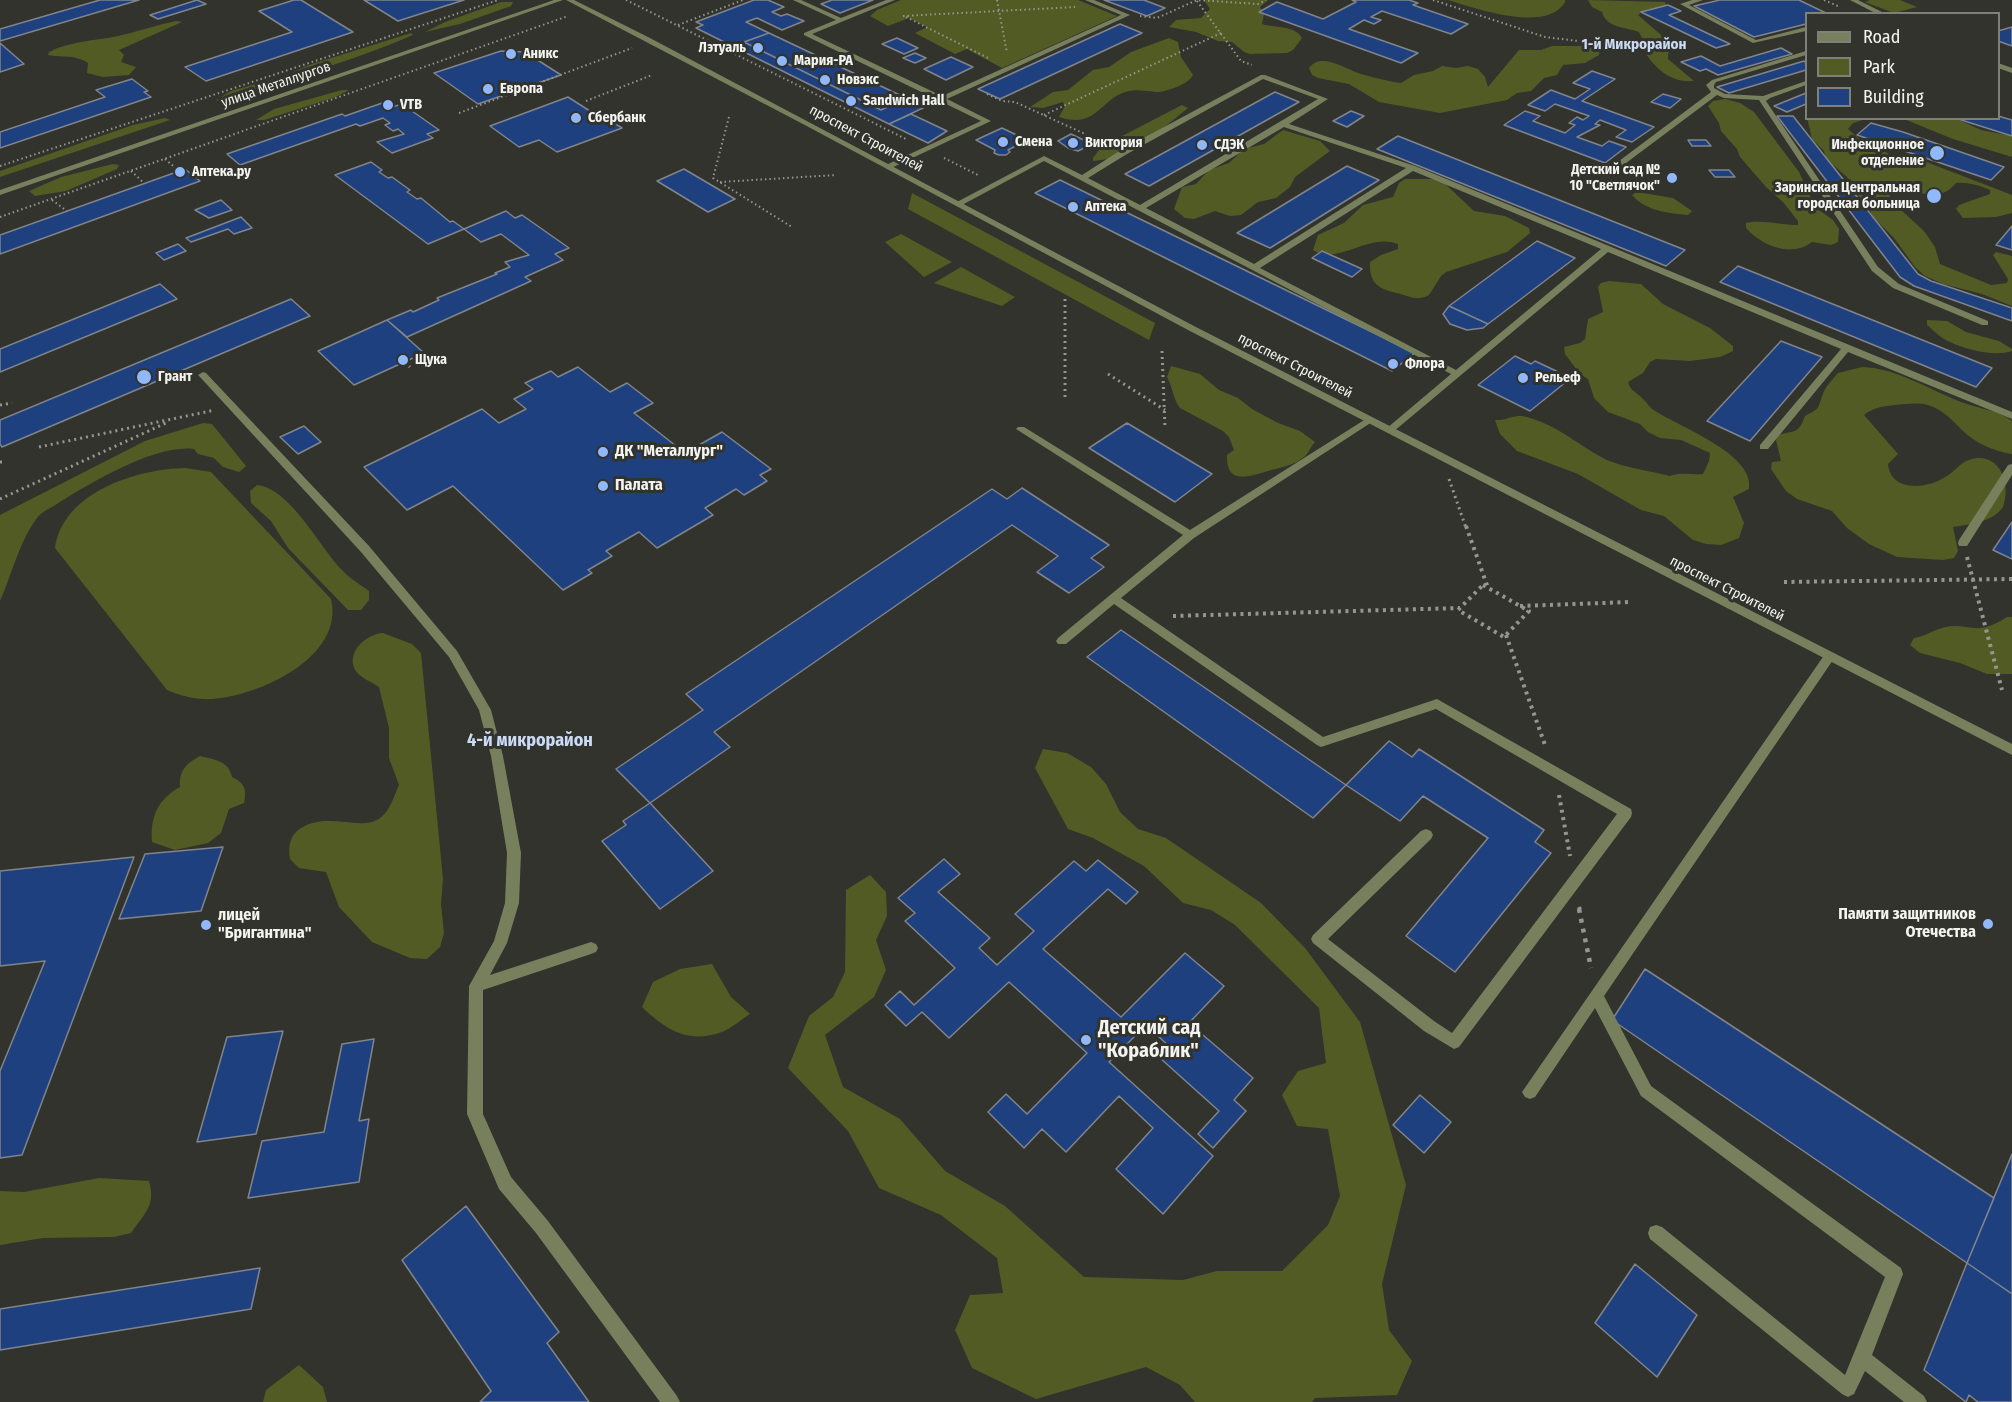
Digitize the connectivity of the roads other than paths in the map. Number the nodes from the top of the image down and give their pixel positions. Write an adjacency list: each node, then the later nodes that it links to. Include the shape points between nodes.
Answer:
1 (560, 0): 21 (street, улица Металлургов)
2 (569, 0): 17 (street, проспект Строителей)
3 (796, 0): 9 (street)
4 (892, 0): 9 (street)
5 (1088, 0): 15 (street, via 1127,15)
6 (1700, 0): 10 (street, via 1683,4 1755,42)
7 (1852, 0): 8 (street)
8 (1880, 12)
9 (841, 20): 15 (street, via 806,34)
10 (1805, 29)
11 (1805, 53): 13 (street, via 1714,81 1710,85)
12 (1805, 83): 14 (street)
13 (1716, 92): 14 (street); 19 (street)
14 (1764, 98): 26 (street, via 1762,101 1875,269 1896,286)
15 (942, 99): 17 (street, via 987,121)
16 (1283, 124): 18 (street); 20 (street, via 1324,99 1263,76); 23 (street)
17 (889, 166): 22 (street, проспект Строителей)
18 (1412, 168): 24 (street); 25 (street)
19 (1611, 170)
20 (1082, 178): 22 (street, via 1044,158); 23 (street)
21 (0, 193)
22 (959, 203): 31 (street, проспект Строителей)
23 (1141, 208): 25 (street)
24 (1607, 248): 27 (street); 28 (street)
25 (1254, 268): 28 (street)
26 (1985, 323)
27 (1846, 347): 30 (street); 34 (street)
28 (1457, 374): 33 (street)
29 (203, 375): 44 (street, via 365,549 453,654 485,710 500,768 514,853 512,903 500,943)
30 (2012, 416)
31 (1369, 420): 33 (street, проспект Строителей); 36 (street)
32 (1021, 429): 36 (street)
33 (1390, 430): 40 (street, проспект Строителей)
34 (1764, 447)
35 (2012, 467): 37 (street)
36 (1190, 535): 38 (street)
37 (1963, 543)
38 (1113, 598): 39 (street); 42 (street, via 1321,742 1437,704 1626,813 1454,1042 1318,939)
39 (1062, 641)
40 (1829, 657): 41 (street, проспект Строителей); 45 (street)
41 (2012, 750)
42 (1426, 835)
43 (591, 948): 44 (street)
44 (476, 986): 49 (street, via 475,1114 505,1183 542,1227)
45 (1596, 995): 46 (street); 48 (street, via 1646,1091 1895,1274)
46 (1530, 1092)
47 (1656, 1233): 48 (street, via 1848,1388)
48 (1862, 1358): 50 (street)
49 (670, 1402)
50 (1918, 1402)

